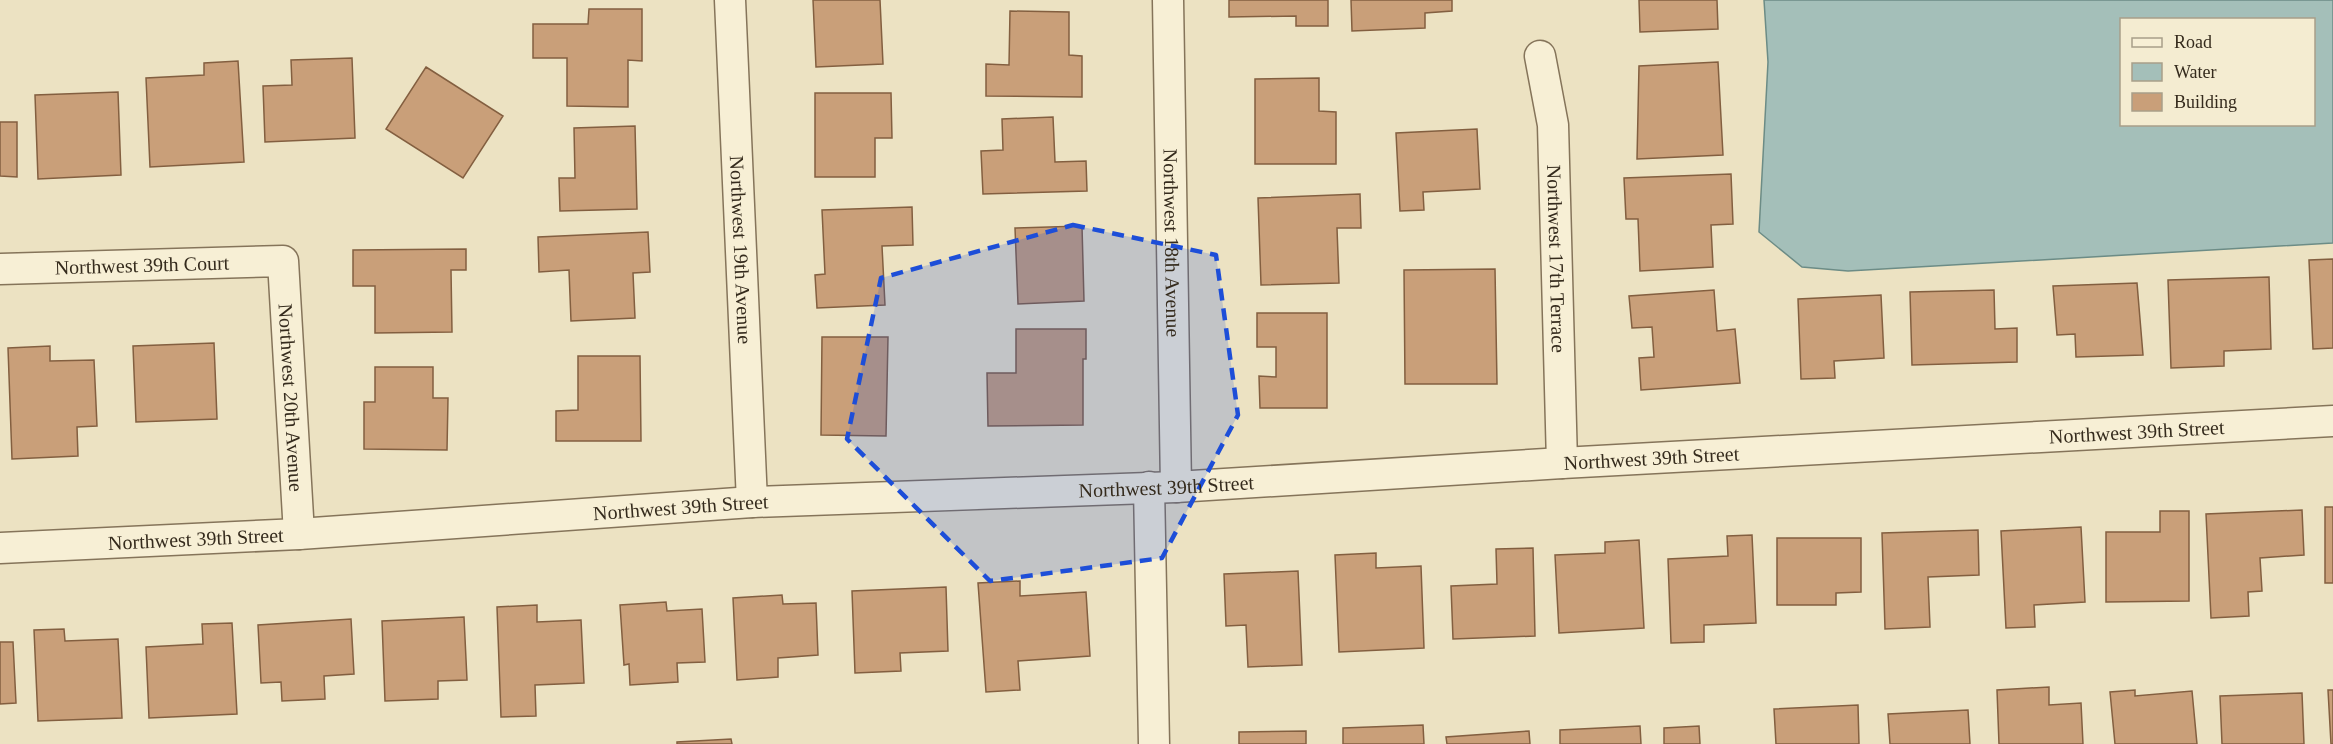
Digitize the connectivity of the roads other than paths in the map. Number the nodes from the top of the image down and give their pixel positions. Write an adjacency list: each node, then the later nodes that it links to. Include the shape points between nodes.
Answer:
1 (730, 0): 9 (street, Northwest 19th Avenue)
2 (1168, 0): 8 (street, Northwest 18th Avenue)
3 (1540, 56): 7 (street, Northwest 17th Terrace, via 1553,125)
4 (284, 261): 5 (street, Northwest 39th Court); 10 (street, Northwest 20th Avenue)
5 (0, 269)
6 (2333, 421): 7 (street, Northwest 39th Street)
7 (1562, 463): 8 (street, Northwest 39th Street)
8 (1162, 487): 9 (street, Northwest 39th Street); 12 (street, Northwest 18th Avenue)
9 (752, 502): 10 (street, Northwest 39th Street)
10 (299, 534): 11 (street, Northwest 39th Street)
11 (0, 548)
12 (1154, 744)

